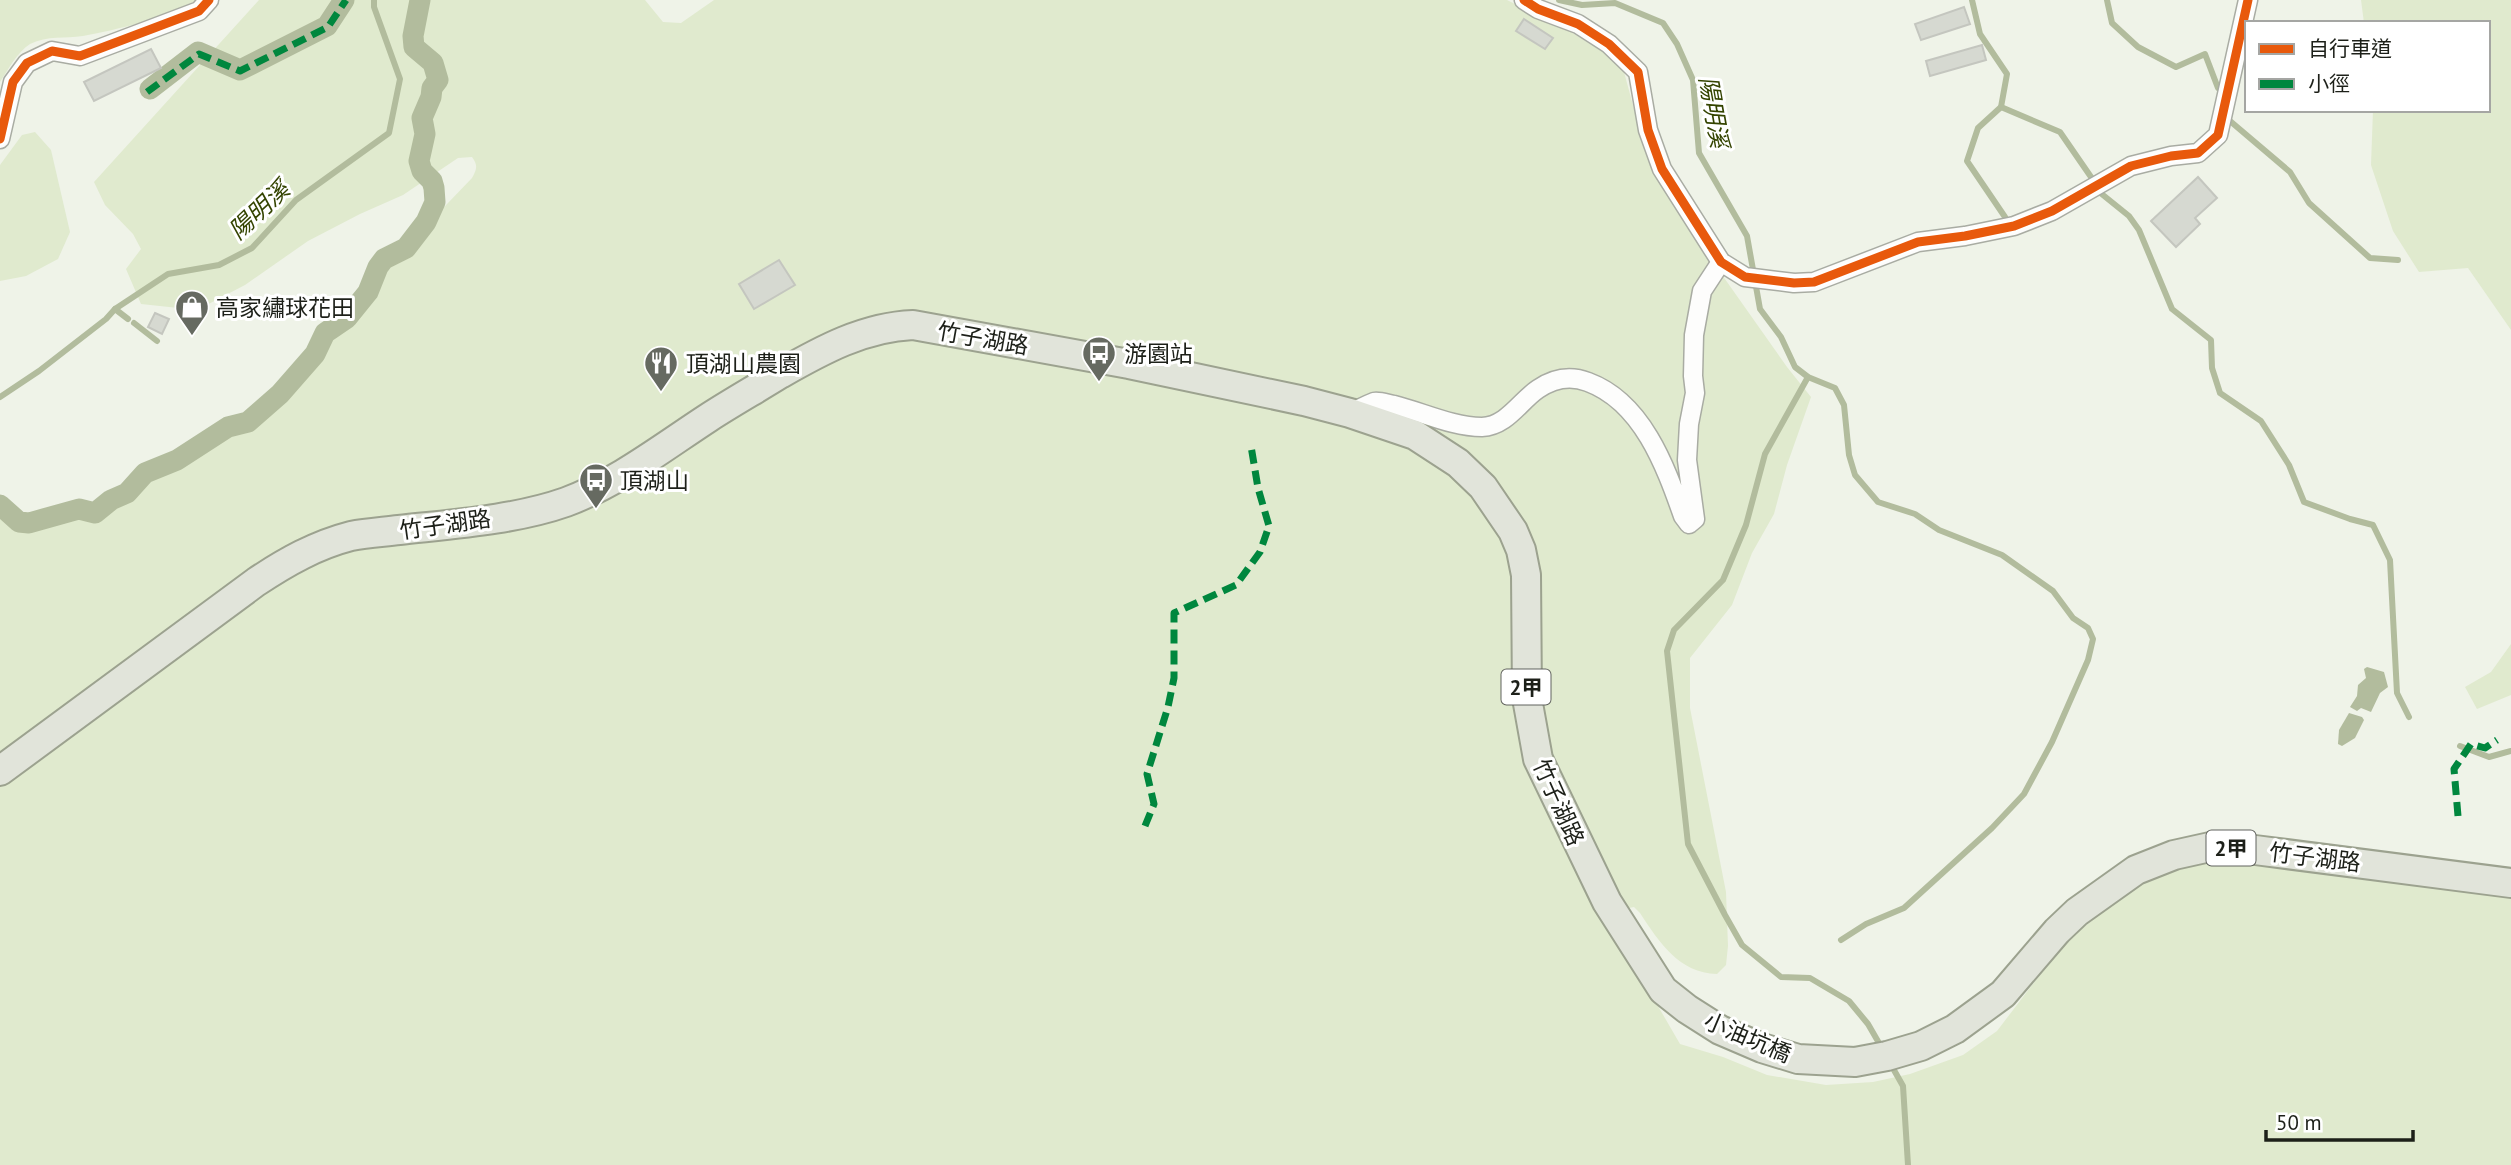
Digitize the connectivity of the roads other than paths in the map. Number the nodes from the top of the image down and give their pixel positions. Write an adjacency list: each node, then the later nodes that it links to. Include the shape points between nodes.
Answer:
1 (209, 0): 4 (street, via 199,12 80,56 52,51 27,62 13,82)
2 (1524, 0): 5 (street, via 1578,24 1609,44 1638,72 1648,130 1662,169)
3 (2248, 0): 5 (street, via 2218,135 2198,153 2131,166 2052,211 2014,226 1918,242 1814,282 1745,277)
4 (0, 139)
5 (1721, 262): 6 (street, via 1702,291 1693,335 1695,393 1688,460 1695,519 1689,524 1655,449 1633,414 1603,388 1579,379 1558,378 1537,389 1501,422 1483,427 1376,401)
6 (1350, 413): 7 (main road, 竹子湖路 / 2甲, via 1129,364 913,324 892,325 808,358 643,462 566,502 478,520 352,536 315,547 256,582); 10 (main road, 竹子湖路 / 2甲, via 1415,435 1458,463 1483,487 1513,531 1526,575 1527,698 1538,759 1607,902 1663,990)
7 (0, 771)
8 (2511, 883): 9 (main road, 竹子湖路 / 2甲, via 2210,847 2136,870 2077,912)
9 (2003, 994): 10 (main road, 小油坑橋 / 2甲, via 1955,1029 1921,1046 1855,1062 1798,1059 1762,1048)
10 (1687, 1009)

